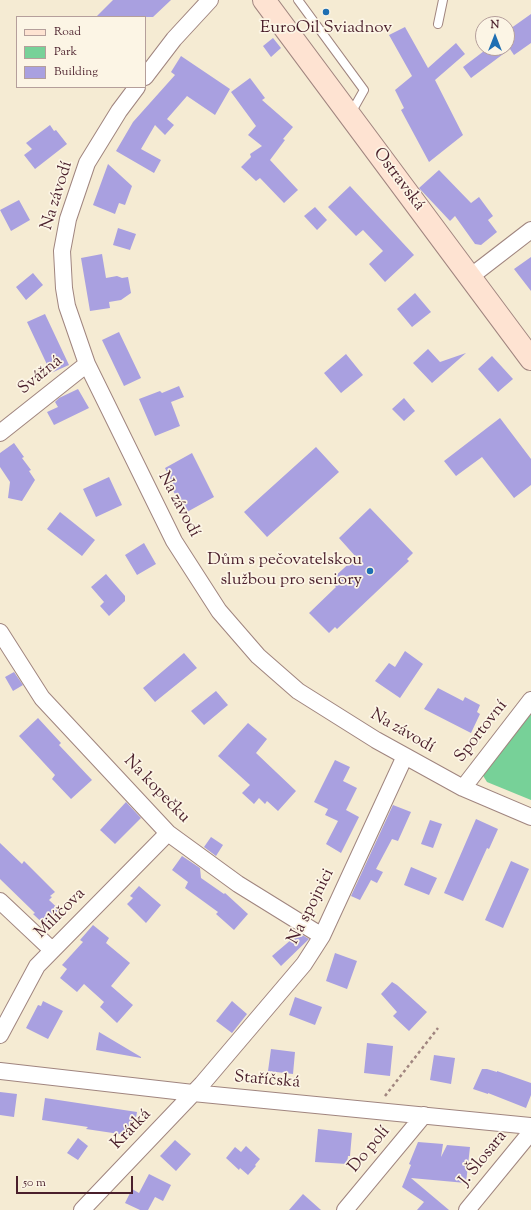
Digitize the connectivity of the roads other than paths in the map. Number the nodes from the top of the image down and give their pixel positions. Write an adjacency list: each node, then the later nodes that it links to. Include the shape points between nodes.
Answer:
1 (210, 0): 6 (street, via 174,39)
2 (264, 0): 8 (street, Ostravská)
3 (298, 0): 8 (lane, via 364,90)
4 (443, 0): 5 (lane)
5 (438, 24)
6 (146, 76)
7 (136, 88): 12 (street, Na závodí, via 87,163 68,219 62,251 67,306)
8 (350, 116): 10 (street, Ostravská)
9 (531, 230): 10 (street)
10 (470, 278): 11 (street, Ostravská)
11 (531, 359)
12 (87, 364): 13 (street, Svážná); 16 (street, Na závodí, via 174,541 219,611 258,656 298,691)
13 (0, 433)
14 (0, 632): 19 (street, Na kopečku, via 42,698)
15 (531, 700): 17 (street, Sportovní)
16 (405, 756): 17 (street, Na závodí); 21 (street, Na spojnici)
17 (463, 788): 18 (street, Na závodí)
18 (531, 817)
19 (168, 833): 21 (street, Na kopečku, via 238,884); 22 (street, Milíčova)
20 (0, 902): 22 (street)
21 (322, 936): 25 (street, Na spojnici, via 304,964)
22 (52, 950): 23 (street, Milíčova, via 37,966)
23 (0, 1035)
24 (0, 1071): 25 (street, Staříčská)
25 (193, 1093): 26 (street, Staříčská); 29 (street, Krátká)
26 (424, 1115): 27 (street, Staříčská); 30 (street, Do polí)
27 (531, 1126)
28 (531, 1132): 31 (street, J. Šlosara)
29 (82, 1210)
30 (345, 1210)
31 (467, 1210)

